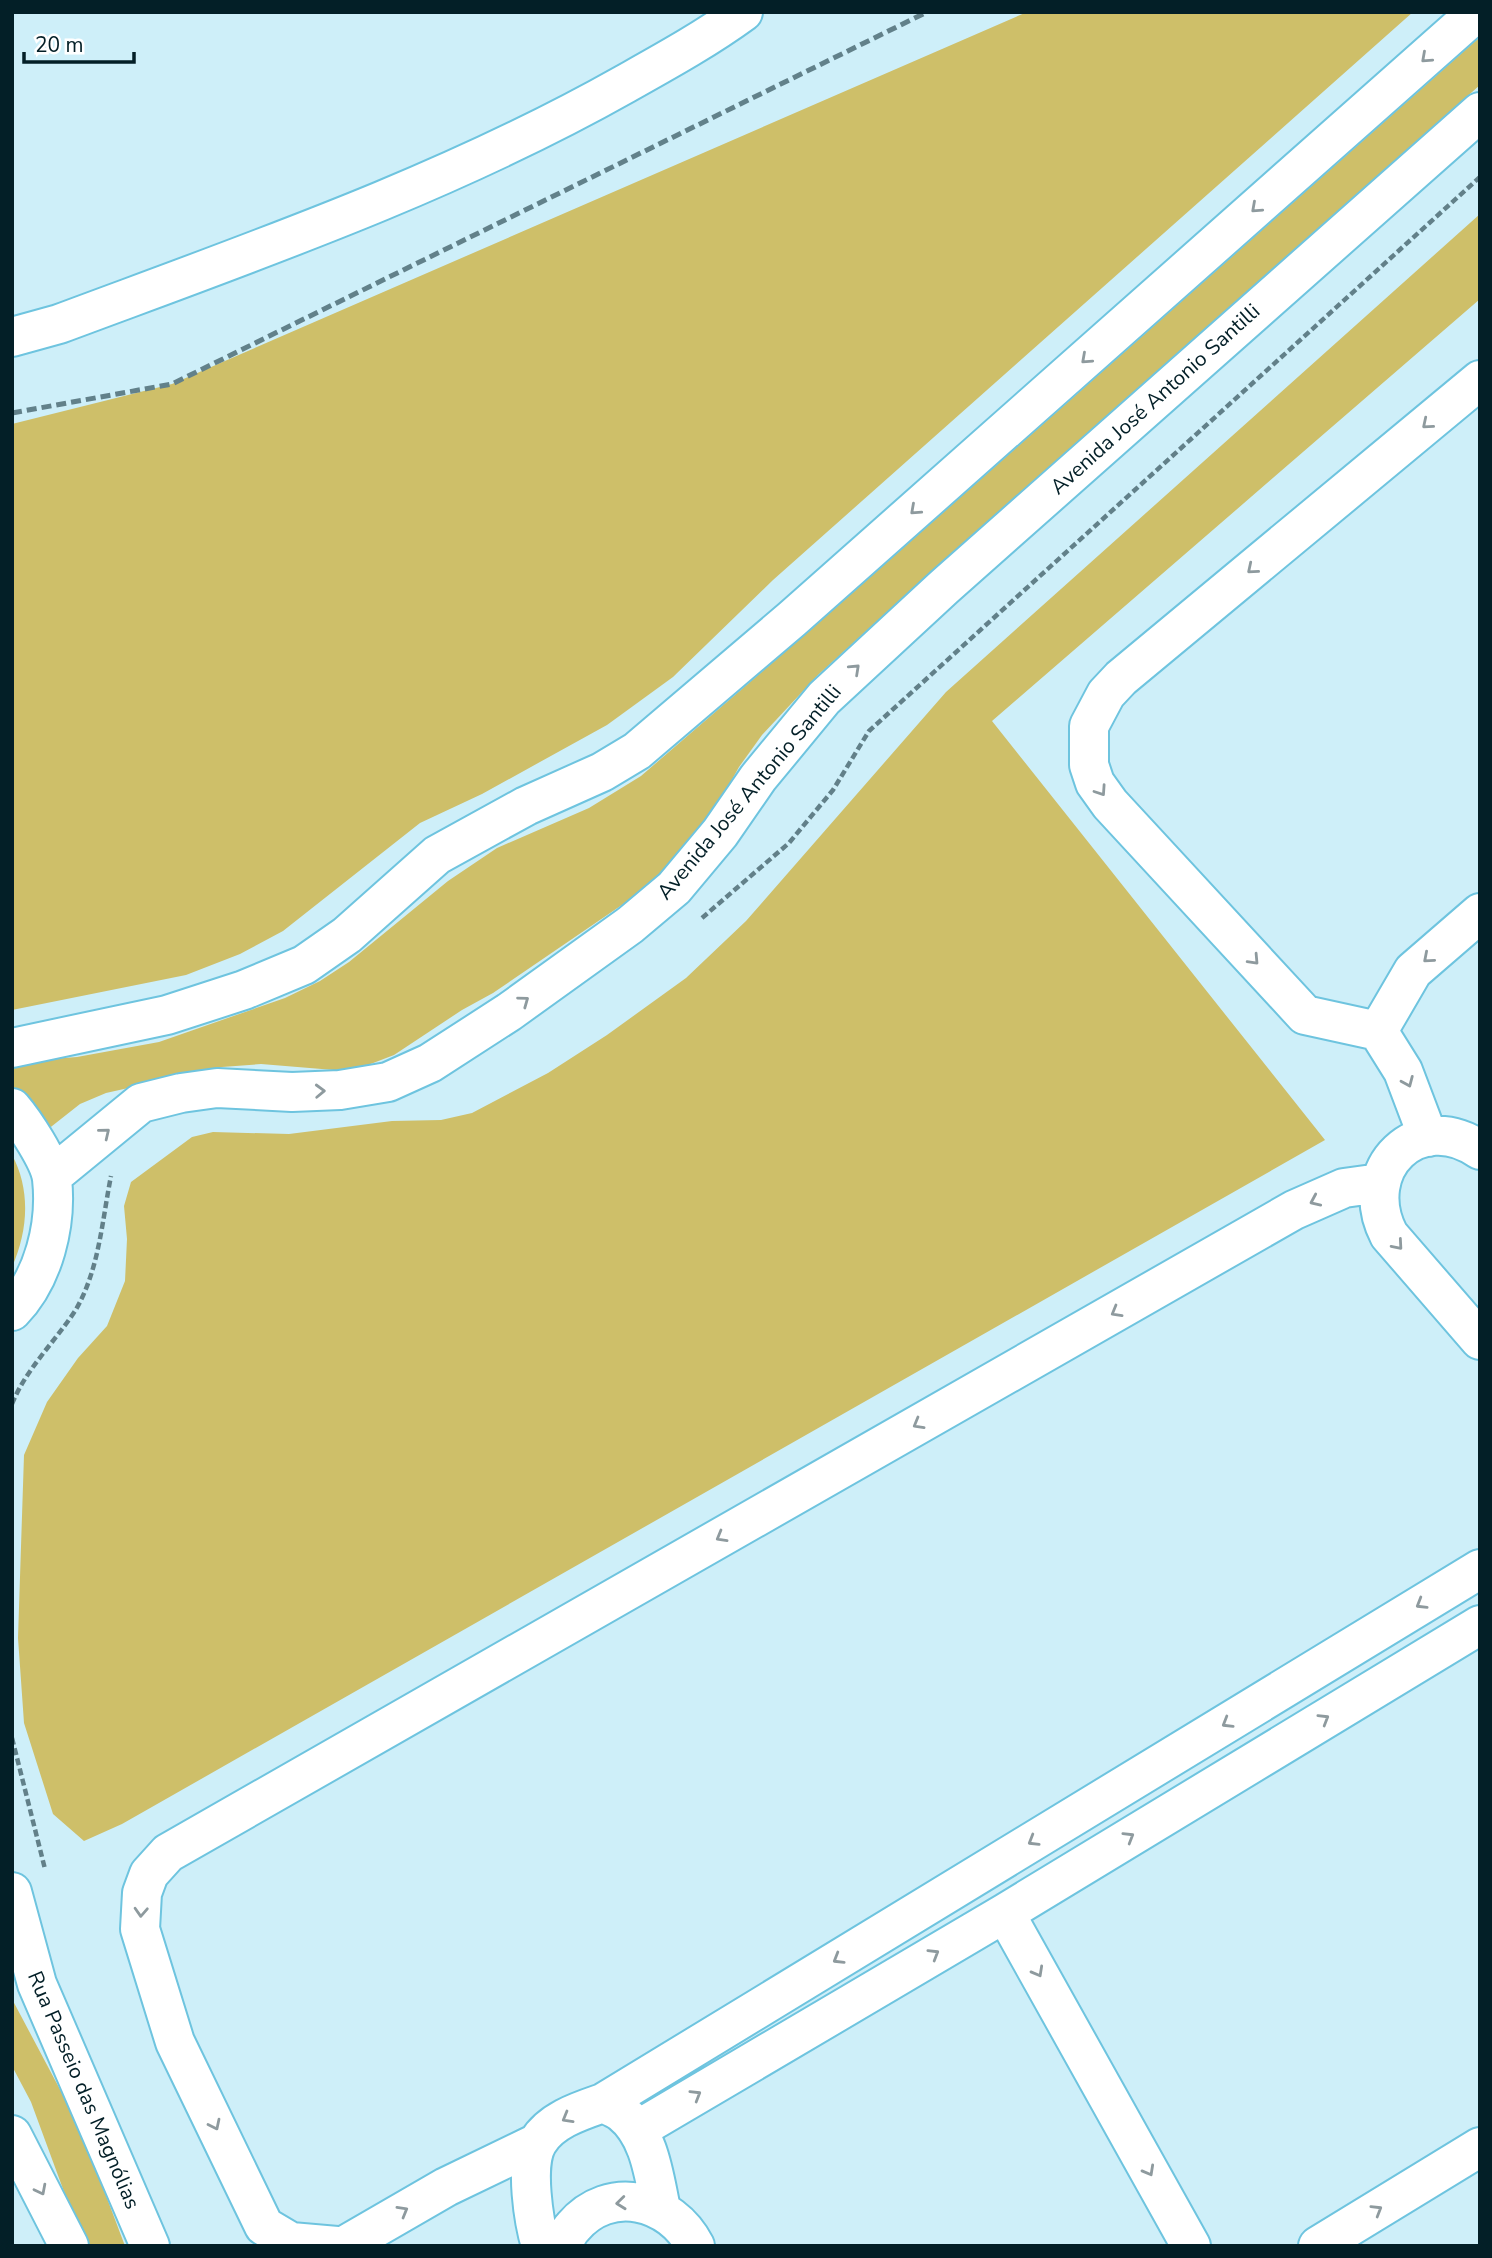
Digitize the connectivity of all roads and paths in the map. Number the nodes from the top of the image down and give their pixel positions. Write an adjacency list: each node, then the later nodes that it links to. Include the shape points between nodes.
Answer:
1 (743, 12): 4 (street, via 570,115 459,169 335,221 59,324)
2 (1477, 12): 8 (street, one-way to 8, via 637,751 437,855 347,935 304,965 167,1015)
3 (1480, 112): 12 (street, Avenida José Antonio Santilli, one-way to 3, via 141,1103 217,1088 340,1090 388,1082 409,1073 509,1012 630,925 674,888 824,698 964,568)
4 (12, 337)
5 (1480, 380): 7 (street, one-way to 7, via 1121,678 1106,694 1089,726 1089,765 1095,783 1305,1015)
6 (1480, 913): 7 (street, one-way to 7, via 1413,971)
7 (1378, 1031): 10 (street, one-way to 10, via 1403,1071)
8 (12, 1048)
9 (12, 1108): 12 (street)
10 (1428, 1137): 11 (street, via 1464,1140); 13 (street, via 1397,1153 1385,1167)
11 (1480, 1150)
12 (52, 1177): 14 (street, via 47,1246 36,1276)
13 (1380, 1183): 15 (street, one-way to 15, via 1381,1220 1389,1235); 30 (street, one-way to 30, via 1344,1188 1294,1210 168,1853 149,1874 142,1894 140,1929 175,2042 264,2226 292,2242)
14 (12, 1311)
15 (1480, 1340)
16 (1480, 1569): 22 (street, one-way to 22)
17 (1480, 1625): 21 (street, one-way to 17)
18 (12, 1738): 19 (path)
19 (47, 1877)
20 (12, 1892): 29 (street, Rua Passeio das Magnólias, via 37,1984)
21 (1005, 1913): 23 (street, one-way to 21); 35 (street, one-way to 35)
22 (603, 2103): 23 (street, via 622,2113); 25 (street, one-way to 25, via 552,2126)
23 (637, 2130): 27 (street, via 648,2154)
24 (12, 2135): 28 (street, one-way to 28)
25 (537, 2143): 31 (street, one-way to 25, via 446,2187); 32 (street, via 532,2191)
26 (1480, 2147): 36 (street, one-way to 26)
27 (661, 2209): 33 (street, one-way to 33, via 638,2202 614,2203 592,2211 573,2227); 34 (street, via 681,2224)
28 (69, 2246)
29 (150, 2246)
30 (337, 2246)
31 (344, 2246)
32 (541, 2246)
33 (562, 2246)
34 (695, 2246)
35 (1191, 2246)
36 (1318, 2246)

